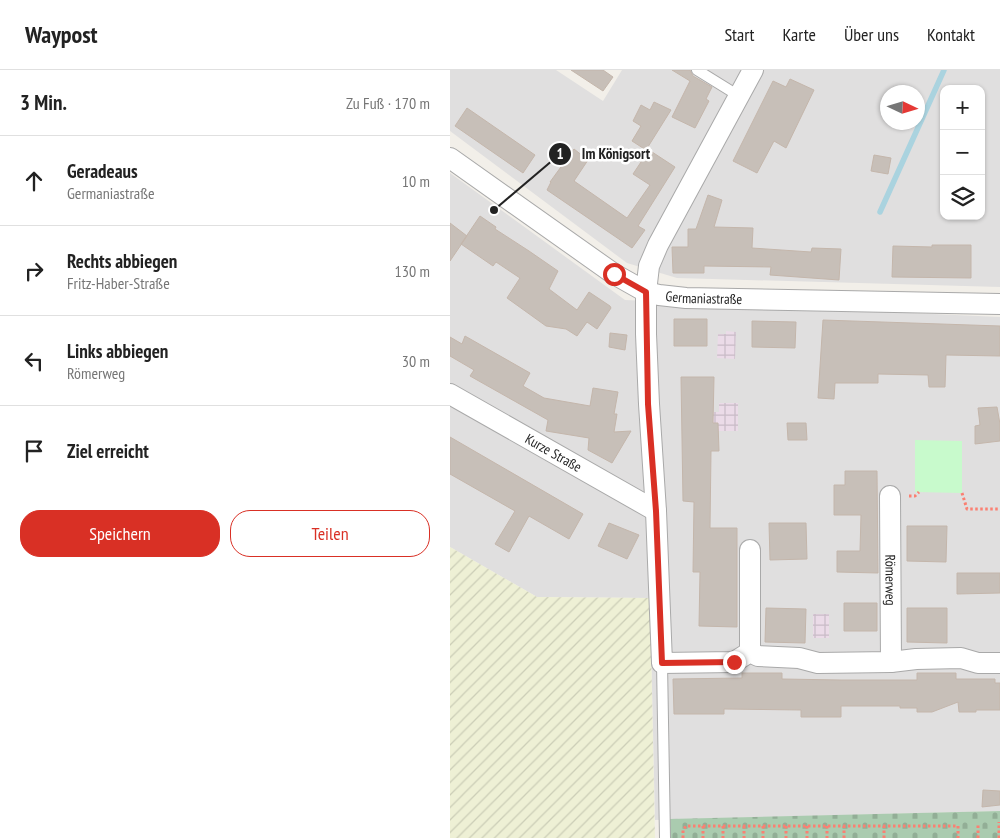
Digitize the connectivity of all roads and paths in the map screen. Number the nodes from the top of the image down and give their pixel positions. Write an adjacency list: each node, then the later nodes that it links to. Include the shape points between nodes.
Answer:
1 (697, 70): 3 (lane)
2 (753, 70): 3 (street)
3 (739, 96): 5 (street, via 658,244 649,266)
4 (450, 158): 5 (street, Germaniastraße, via 614,274)
5 (646, 292): 6 (street, Germaniastraße, via 686,298); 11 (street, via 648,404)
6 (1000, 304)
7 (450, 394): 11 (street, Kurze Straße)
8 (962, 493): 10 (path, via 967,509)
9 (890, 496): 14 (street, Römerweg)
10 (1000, 508)
11 (656, 511): 15 (street)
12 (750, 550): 13 (street)
13 (750, 652): 14 (street, via 758,656 799,658 818,663); 15 (street, via 734,662)
14 (891, 662): 16 (street, via 961,658 978,663)
15 (662, 663): 28 (lane)
16 (1000, 663)
17 (999, 822): 41 (path)
18 (978, 825): 40 (path)
19 (703, 826): 20 (path); 29 (path, via 686,826); 30 (path)
20 (723, 826): 21 (path); 31 (path)
21 (744, 826): 22 (path); 32 (path)
22 (762, 826): 23 (path); 33 (path)
23 (786, 826): 24 (path); 34 (path)
24 (807, 826): 25 (path); 35 (path)
25 (826, 826): 26 (path); 36 (path)
26 (844, 826): 27 (path); 37 (path)
27 (884, 826): 38 (path); 39 (path, via 958,826)
28 (665, 838)
29 (683, 838)
30 (703, 838)
31 (724, 838)
32 (744, 838)
33 (763, 838)
34 (786, 838)
35 (807, 838)
36 (827, 838)
37 (844, 838)
38 (884, 838)
39 (958, 838)
40 (978, 838)
41 (999, 838)

